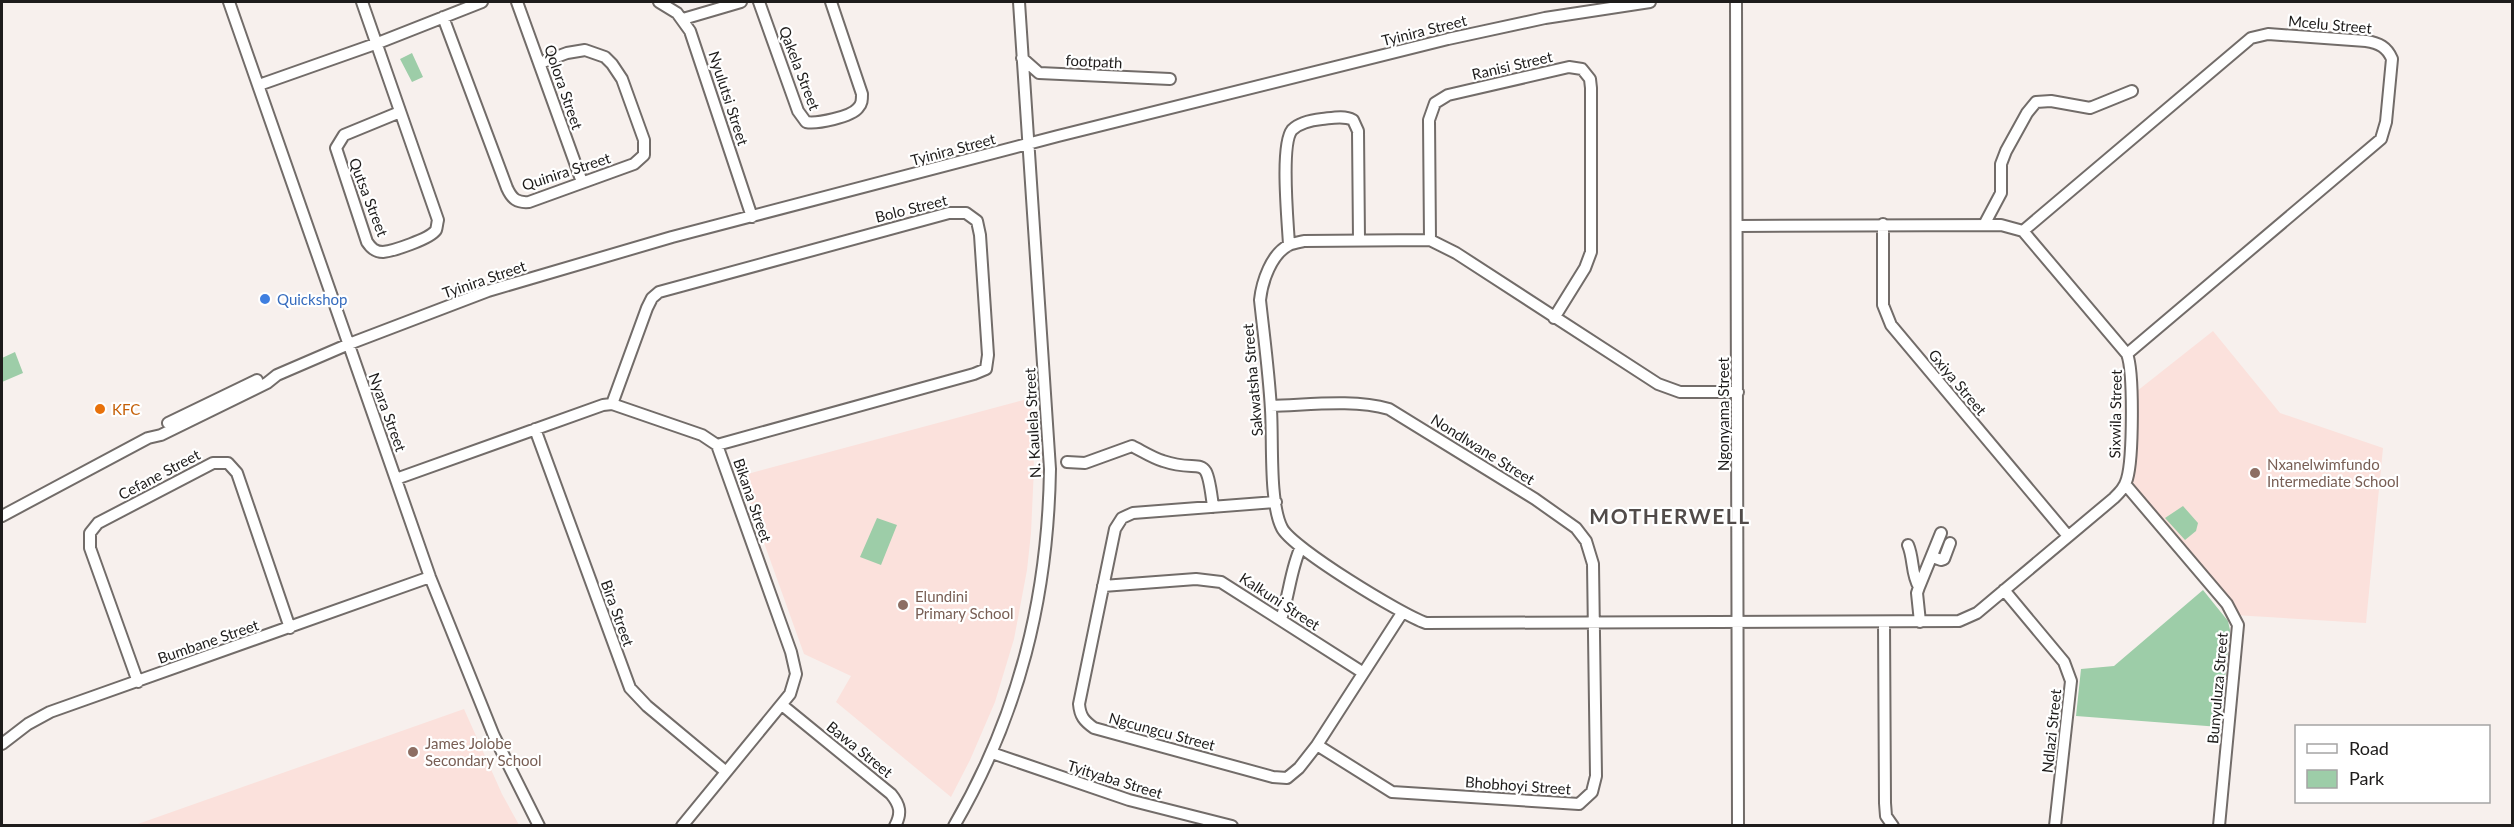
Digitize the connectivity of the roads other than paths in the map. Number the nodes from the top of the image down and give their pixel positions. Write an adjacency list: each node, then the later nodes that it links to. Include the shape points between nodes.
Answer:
1 (229, 2): 18 (street, Nyara Street)
2 (362, 2): 14 (street, Qutsa Street)
3 (482, 2): 12 (street)
4 (517, 2): 16 (street, Qolora Street)
5 (659, 2): 13 (street, Nyulutsi Street)
6 (741, 2): 13 (street)
7 (759, 2): 8 (street, Qakela Street, via 798,111 806,122 813,123 854,112 862,102)
8 (831, 2)
9 (1019, 2): 15 (street, N. Kaulela Street)
10 (1650, 2): 21 (street, Tyinira Street, via 1545,18 1448,39)
11 (1736, 2): 26 (street, Ngonyama Street)
12 (443, 17): 14 (street); 22 (street, Quinira Street, via 511,196 516,201 529,202)
13 (683, 20): 23 (street, Nyulutsi Street, via 695,44)
14 (378, 43): 18 (street); 20 (street, Qutsa Street)
15 (1022, 58): 17 (street, footpath, via 1039,73); 21 (street, N. Kaulela Street)
16 (540, 63): 22 (street, Qolora Street); 22 (street, Quinira Street, via 585,50 605,57 622,79 644,140 641,160)
17 (1170, 80)
18 (259, 85): 32 (street, Nyara Street)
19 (2132, 91): 25 (street, via 2090,108 2036,102 2006,151 2001,164 2001,193)
20 (400, 112): 20 (street, Qutsa Street, via 436,213 437,226 423,239 378,251 367,242 336,148 344,135)
21 (1029, 144): 23 (street, Tyinira Street); 67 (street, N. Kaulela Street, via 1050,509 1032,633)
22 (582, 182)
23 (752, 216): 32 (street, Tyinira Street, via 488,291)
24 (1883, 224): 25 (street); 26 (street); 46 (street, Gxiya Street, via 1883,305 1891,325)
25 (1984, 225): 27 (street)
26 (1737, 226): 34 (street, Ngonyama Street)
27 (2023, 231): 33 (street, Sixwila Street); 33 (street, Mcelu Street, via 2251,38 2268,34 2366,41 2389,52 2392,59 2385,132 2381,139)
28 (1359, 240): 29 (street); 30 (street); 30 (street, via 1358,130 1353,120 1344,117 1301,124 1289,135)
29 (1430, 240): 31 (street); 31 (street, Ranisi Street, via 1429,120 1435,103 1448,95 1481,87 1569,67 1582,69 1591,88 1591,252)
30 (1289, 245): 36 (street, Sakwatsha Street, via 1269,269 1261,293)
31 (1554, 318): 34 (street, via 1645,378 1667,388 1680,392)
32 (349, 344): 40 (street, Nyara Street); 44 (street, Tyinira Street, via 148,438)
33 (2127, 354): 41 (street, Sixwila Street, via 2132,395)
34 (1738, 392): 60 (street, Ngonyama Street)
35 (612, 404): 37 (street); 38 (street, Bikana Street, via 702,435); 38 (street, Bolo Street, via 647,308 659,292 949,213 966,213 977,221 981,235 986,369)
36 (1271, 406): 42 (street, Sakwatsha Street); 57 (street, Nondlwane Street, via 1340,404 1389,409 1535,499 1576,528 1586,541 1593,564)
37 (536, 429): 40 (street); 68 (street, Bira Street, via 630,688)
38 (717, 445): 64 (street, Bikana Street, via 795,664 794,684)
39 (1067, 462): 43 (street, via 1085,463 1132,447 1162,461 1197,465 1209,476)
40 (396, 479): 51 (street, Nyara Street)
41 (2125, 484): 46 (street, via 2114,498); 77 (street, Bunyuluza Street, via 2227,604 2238,625)
42 (1276, 502): 43 (street, Ngcungcu Street); 49 (street, Sakwatsha Street, via 1283,529)
43 (1213, 507): 52 (street, Ngcungcu Street, via 1133,513 1122,518 1115,529)
44 (2, 516)
45 (1941, 533): 50 (street)
46 (2067, 536): 54 (street)
47 (1950, 543): 50 (street, via 1944,559)
48 (1908, 545): 53 (street, via 1914,580)
49 (1301, 547): 55 (street, Sakwatsha Street); 56 (street)
50 (1933, 557): 53 (street)
51 (430, 577): 61 (street, Bumbane Street); 69 (street, Nyara Street, via 494,736)
52 (1103, 586): 56 (street, Kalkuni Street, via 1208,579 1221,582); 66 (street, Ngcungcu Street, via 1079,704 1088,724 1280,778 1291,776)
53 (1919, 587): 59 (street)
54 (2004, 590): 59 (street, via 1968,619); 76 (street, Ndlazi Street, via 2064,662 2071,681)
55 (1402, 613): 57 (street, Sakwatsha Street, via 1426,623 1444,624); 62 (street, Ngcungcu Street)
56 (1281, 619): 62 (street, Kalkuni Street)
57 (1593, 622): 60 (street, Sakwatsha Street); 66 (street, Bhobhoyi Street, via 1596,776 1592,792 1579,804 1392,792)
58 (1884, 622): 59 (street); 60 (street); 75 (street, via 1885,803 1886,816)
59 (1920, 622)
60 (1738, 623): 74 (street, Ngonyama Street)
61 (290, 627): 63 (street, Bumbane Street); 63 (street, Cefane Street, via 237,473 228,463 213,463 98,523 90,533 90,548)
62 (1362, 672): 66 (street, Ngcungcu Street)
63 (138, 682): 65 (street, Bumbane Street, via 38,718)
64 (782, 705): 68 (street, Bikana Street); 71 (street, Bawa Street, via 891,794 899,807)
65 (2, 744)
66 (1317, 745)
67 (992, 753): 72 (street, N. Kaulela Street); 73 (street, Tyityaba Street, via 1129,800)
68 (725, 771): 70 (street, Bikana Street)
69 (539, 825)
70 (682, 825)
71 (895, 825)
72 (954, 825)
73 (1232, 825)
74 (1738, 825)
75 (1893, 825)
76 (2055, 825)
77 (2219, 825)

